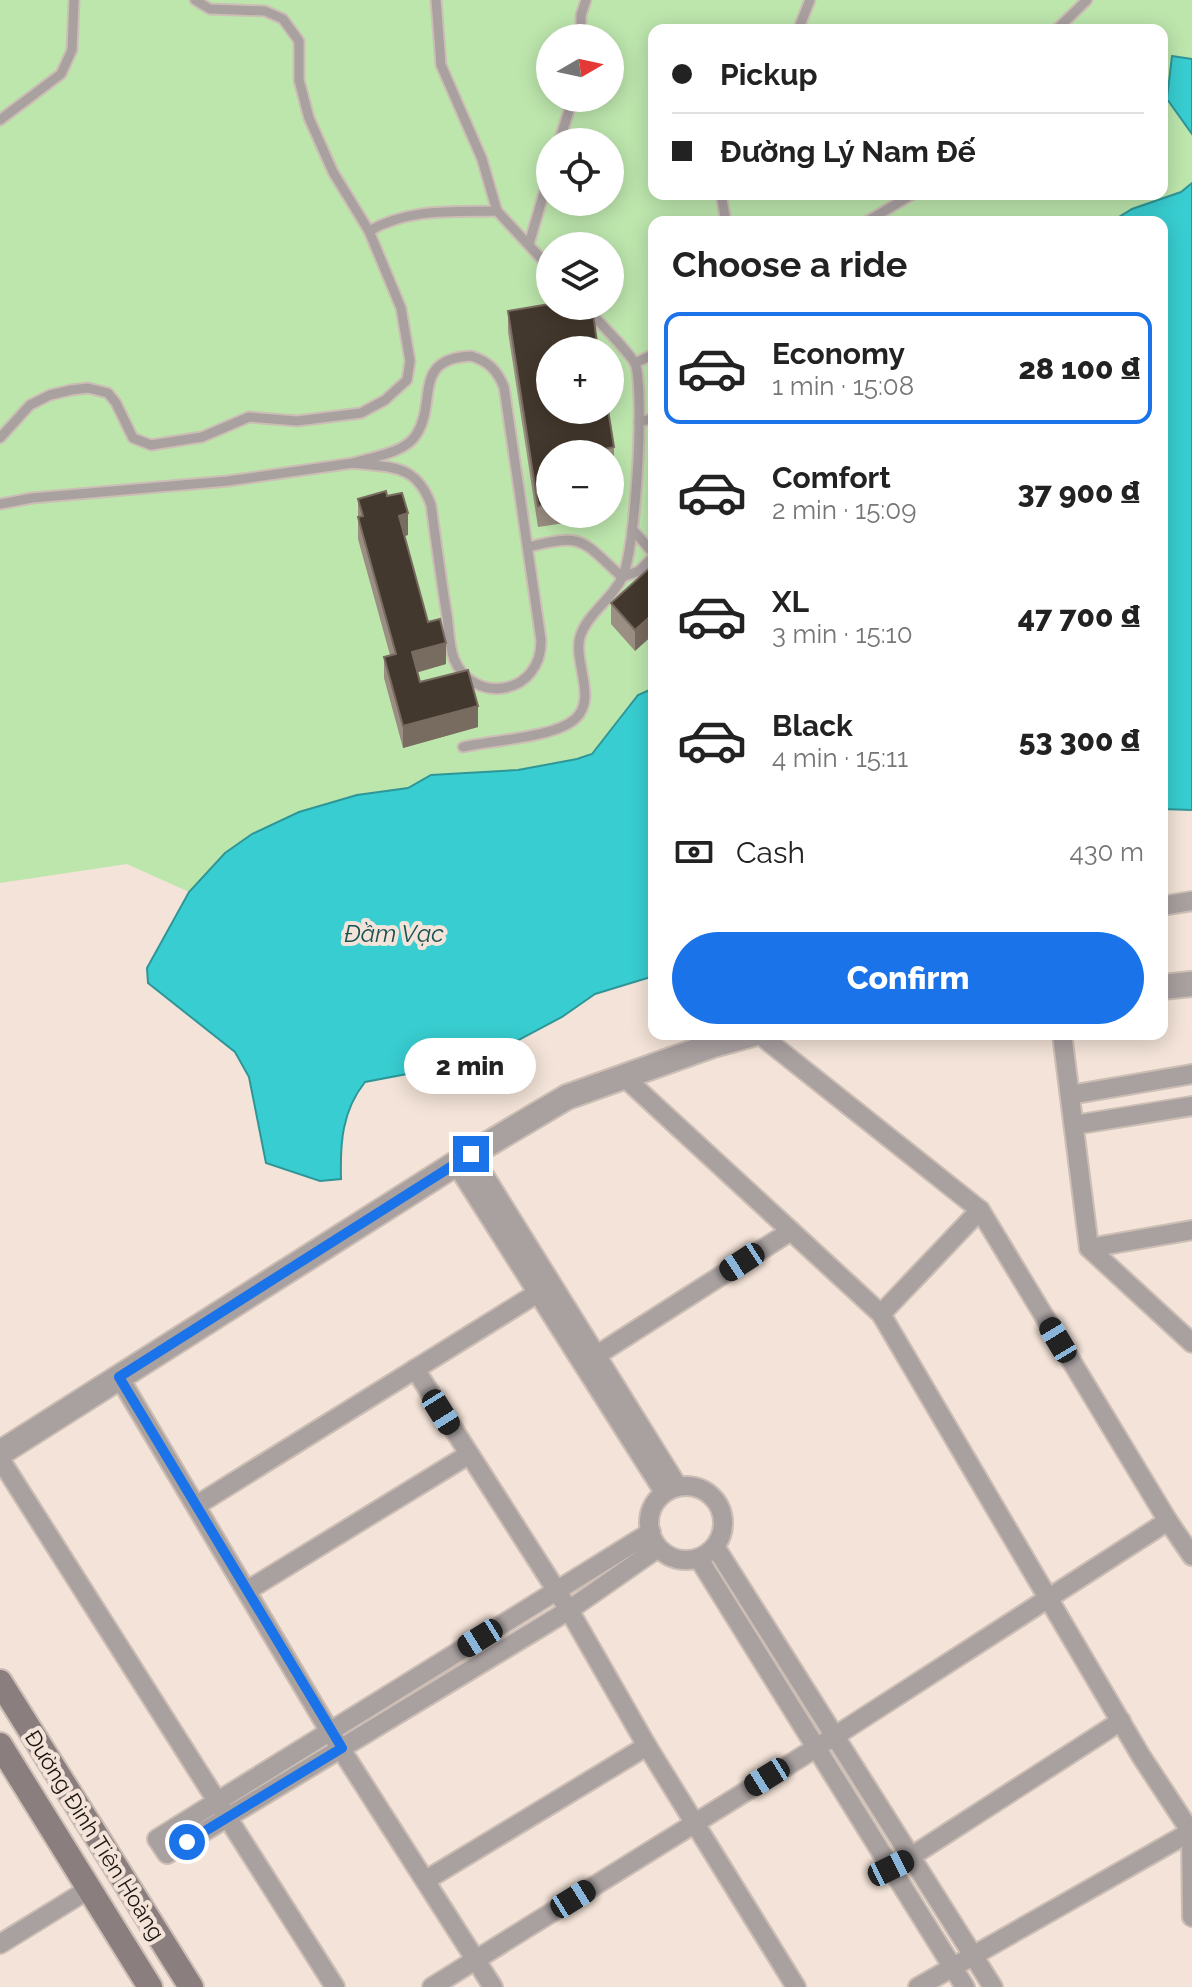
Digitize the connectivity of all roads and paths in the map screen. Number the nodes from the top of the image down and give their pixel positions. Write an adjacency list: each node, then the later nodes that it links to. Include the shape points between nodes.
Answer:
1 (74, 0): 10 (lane, via 72,50 61,74)
2 (195, 0): 15 (lane, via 210,9 265,11 283,19 299,41 299,80 309,118 333,172)
3 (436, 0): 12 (lane, via 441,65 482,159)
4 (586, 0): 7 (lane)
5 (810, 0): 8 (lane)
6 (1087, 0): 9 (lane)
7 (581, 24)
8 (800, 24)
9 (1062, 24)
10 (0, 120)
11 (903, 200): 14 (lane)
12 (497, 211): 15 (lane, via 401,216); 16 (lane)
13 (537, 216): 16 (lane)
14 (876, 216)
15 (369, 231): 23 (lane, via 401,308 410,361 407,380 371,408 297,421 249,417 202,437 151,445 133,438 113,398 88,388 30,405)
16 (529, 244): 17 (lane)
17 (536, 252)
18 (597, 320): 20 (lane)
19 (648, 357): 20 (lane)
20 (635, 363): 22 (lane)
21 (648, 420): 22 (lane)
22 (639, 422): 26 (lane)
23 (0, 438)
24 (353, 463): 25 (lane); 27 (lane, via 406,445 417,435 437,367 457,357 482,359 499,374 504,387); 27 (lane, via 412,473 424,488 431,505 453,657 468,679 480,686 518,684 541,656)
25 (0, 504)
26 (632, 529): 28 (lane); 30 (lane)
27 (528, 547): 30 (lane, via 581,540)
28 (648, 548)
29 (648, 561): 30 (lane)
30 (622, 577): 31 (lane, via 581,632 584,701 574,720 534,735)
31 (463, 747)
32 (1192, 901): 33 (street)
33 (1168, 905)
34 (1192, 984): 35 (street)
35 (1168, 986)
36 (738, 1040): 40 (street)
37 (764, 1040): 45 (street)
38 (1063, 1040): 41 (street)
39 (1192, 1074): 41 (street)
40 (624, 1077): 44 (street, via 567,1097); 47 (street)
41 (1070, 1095): 43 (street)
42 (1192, 1106): 43 (street)
43 (1074, 1125): 48 (street)
44 (463, 1159): 49 (street); 52 (street); 54 (street)
45 (980, 1210): 50 (street); 60 (street)
46 (1192, 1230): 48 (street)
47 (791, 1231): 50 (street); 52 (street)
48 (1089, 1248): 51 (street)
49 (536, 1294): 53 (street); 58 (street)
50 (881, 1314): 67 (street)
51 (1192, 1343)
52 (597, 1355): 58 (street)
53 (415, 1369): 56 (street); 59 (street)
54 (119, 1377): 55 (street); 59 (street)
55 (0, 1453)
56 (468, 1455): 65 (street); 66 (street)
57 (0, 1459): 77 (street)
58 (670, 1489): 61 (street, via 651,1514); 62 (street, via 693,1486 718,1504 723,1534)
59 (197, 1505): 65 (street)
60 (1168, 1521): 63 (street); 67 (street)
61 (654, 1540): 64 (street, via 675,1559); 66 (street); 68 (street)
62 (716, 1548): 64 (street); 72 (street)
63 (1192, 1556)
64 (699, 1559): 75 (street)
65 (248, 1590): 71 (street)
66 (554, 1591): 68 (street); 71 (street)
67 (1049, 1598): 70 (street); 72 (street)
68 (569, 1610): 74 (street); 76 (street)
69 (0, 1682): 90 (main road, Đường Đinh Tiên Hoàng)
70 (1121, 1721): 79 (street); 80 (street)
71 (330, 1732): 76 (street); 77 (street)
72 (835, 1736): 75 (street); 80 (street)
73 (0, 1745): 83 (main road)
74 (647, 1746): 78 (street); 82 (street)
75 (816, 1746): 78 (street); 81 (street)
76 (342, 1748): 77 (street); 82 (street)
77 (221, 1811): 91 (street)
78 (695, 1822): 87 (street); 94 (street)
79 (1191, 1832): 84 (street); 86 (street)
80 (912, 1858): 81 (street); 86 (street)
81 (891, 1868): 88 (street)
82 (426, 1880): 87 (street)
83 (89, 1889): 85 (street); 89 (main road)
84 (1192, 1917)
85 (0, 1944)
86 (973, 1956): 88 (street); 97 (street)
87 (476, 1960): 92 (street); 93 (street)
88 (953, 1967): 95 (street); 96 (street)
89 (150, 1987)
90 (191, 1987)
91 (335, 1987)
92 (432, 1987)
93 (493, 1987)
94 (796, 1987)
95 (918, 1987)
96 (965, 1987)
97 (993, 1987)

